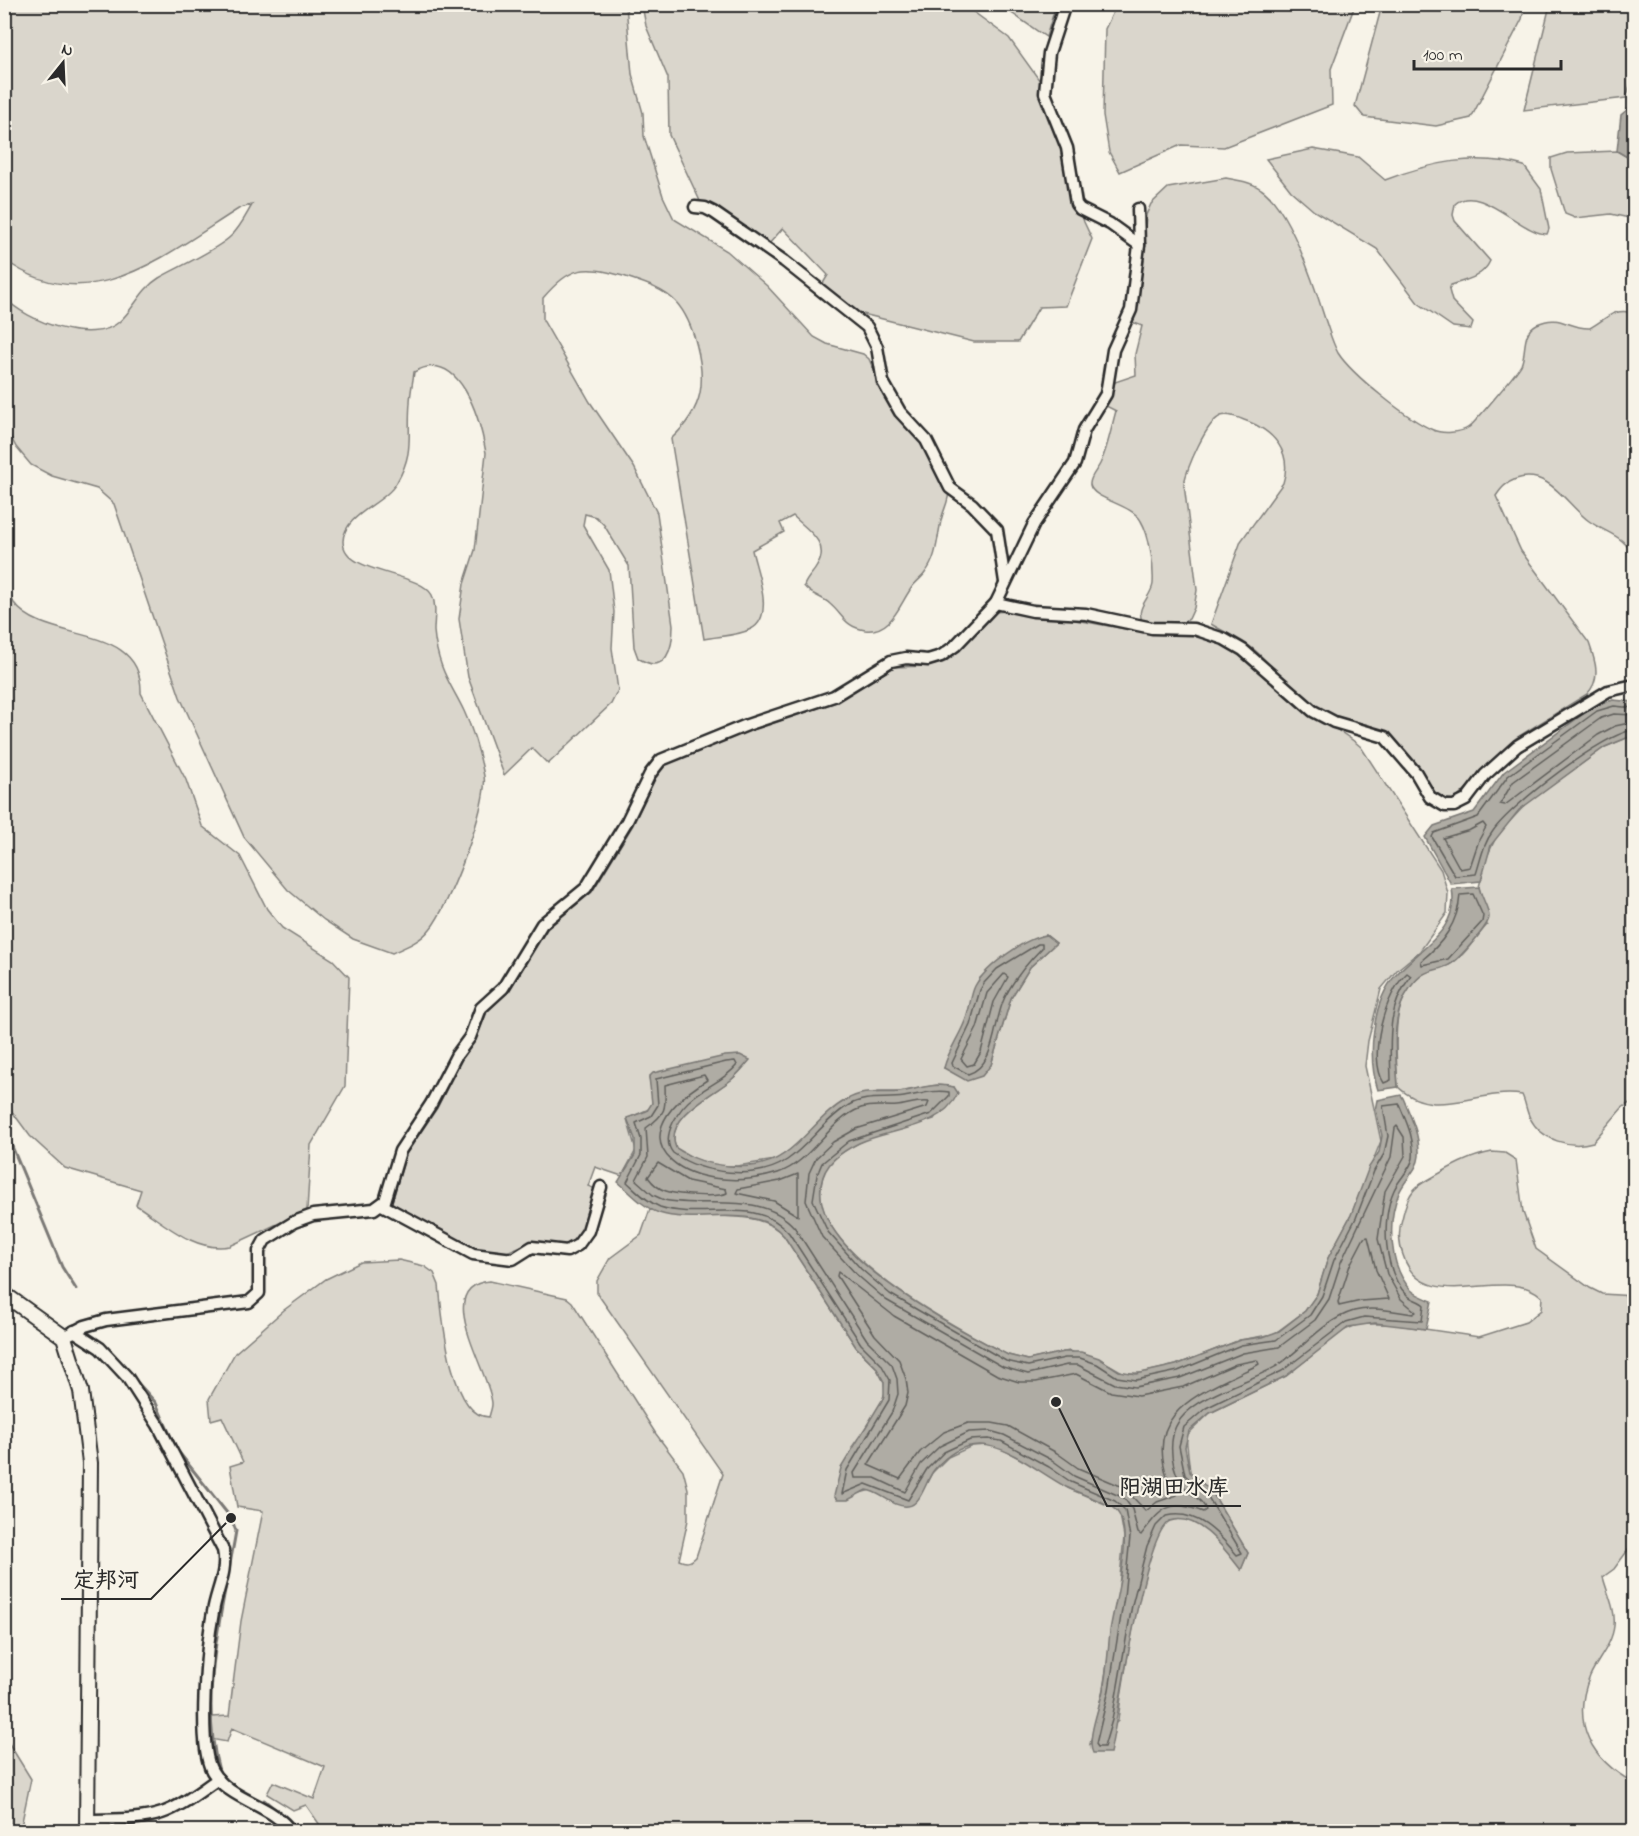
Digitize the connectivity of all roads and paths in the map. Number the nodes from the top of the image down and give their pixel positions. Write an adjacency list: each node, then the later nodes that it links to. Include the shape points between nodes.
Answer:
1 (1065, 4): 4 (street, via 1049,53 1045,93 1067,148 1076,204)
2 (695, 207): 5 (street, via 713,212 784,261 867,327 877,347 883,382 900,412 926,440 950,488 997,530)
3 (1138, 209): 4 (street)
4 (1139, 245): 5 (street, via 1131,310 1113,350 1106,394 1084,430 1075,463 1034,524)
5 (1005, 586): 6 (street)
6 (996, 603): 7 (street, via 1033,611 1086,614 1141,627 1194,629 1224,639 1243,650 1313,711 1334,722 1385,737 1416,773 1430,797 1445,806 1466,800 1485,775 1517,746 1608,691); 9 (street, via 941,656 891,661 834,696 668,755 655,766 586,888 542,924 504,988 481,1008 470,1037 400,1151)
7 (1635, 685)
8 (601, 1187): 9 (street, via 588,1231 578,1245 567,1251 532,1247 513,1259 473,1254)
9 (382, 1205): 11 (street, via 313,1215 265,1240 259,1251 259,1293 249,1302 106,1320)
10 (4, 1294): 11 (street)
11 (69, 1334): 12 (street, via 100,1348 128,1377 158,1425 223,1550 225,1564 213,1612 206,1677 206,1745 210,1767); 13 (street, via 90,1462)
12 (218, 1779): 13 (street, via 162,1813); 14 (street, via 242,1800 279,1819)
13 (87, 1826)
14 (291, 1832)

